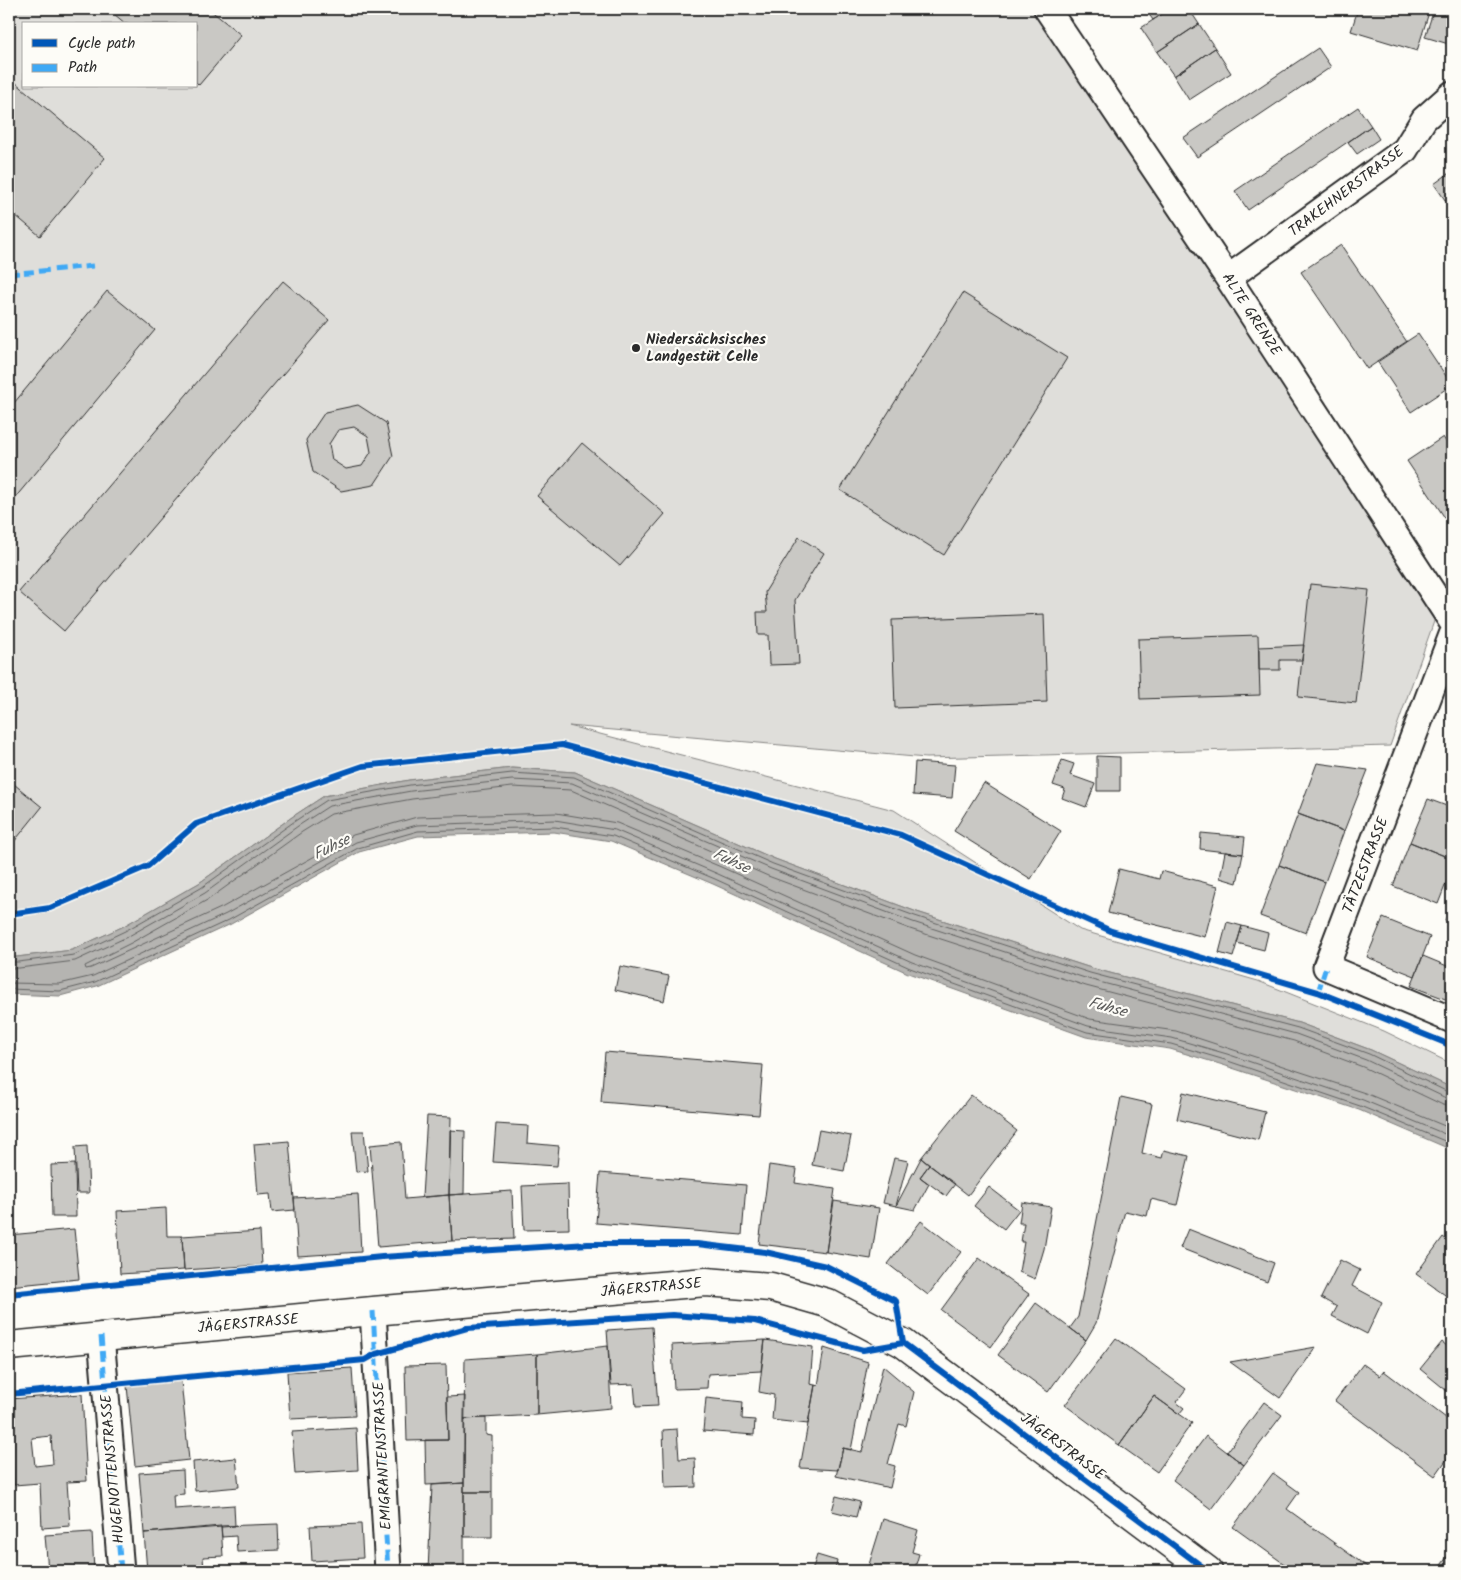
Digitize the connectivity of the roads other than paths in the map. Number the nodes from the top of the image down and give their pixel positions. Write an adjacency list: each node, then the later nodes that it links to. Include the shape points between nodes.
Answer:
1 (1047, 9): 3 (street, ALTE GRENZE)
2 (1452, 94): 3 (street, TRAKEHNERSTRASSE, via 1424,119 1405,150)
3 (1228, 278): 4 (street, ALTE GRENZE)
4 (1452, 622)
5 (1452, 635): 6 (street, TÄTZESTRASSE, via 1326,967)
6 (1452, 1020)
7 (373, 1311): 8 (street, JÄGERSTRASSE); 11 (street, EMIGRANTENSTRASSE); 12 (street, JÄGERSTRASSE, via 706,1282 771,1287 827,1303 903,1343)
8 (101, 1336): 9 (street, JÄGERSTRASSE); 10 (street, HUGENOTTENSTRASSE)
9 (9, 1346)
10 (121, 1571)
11 (388, 1571)
12 (1208, 1571)

